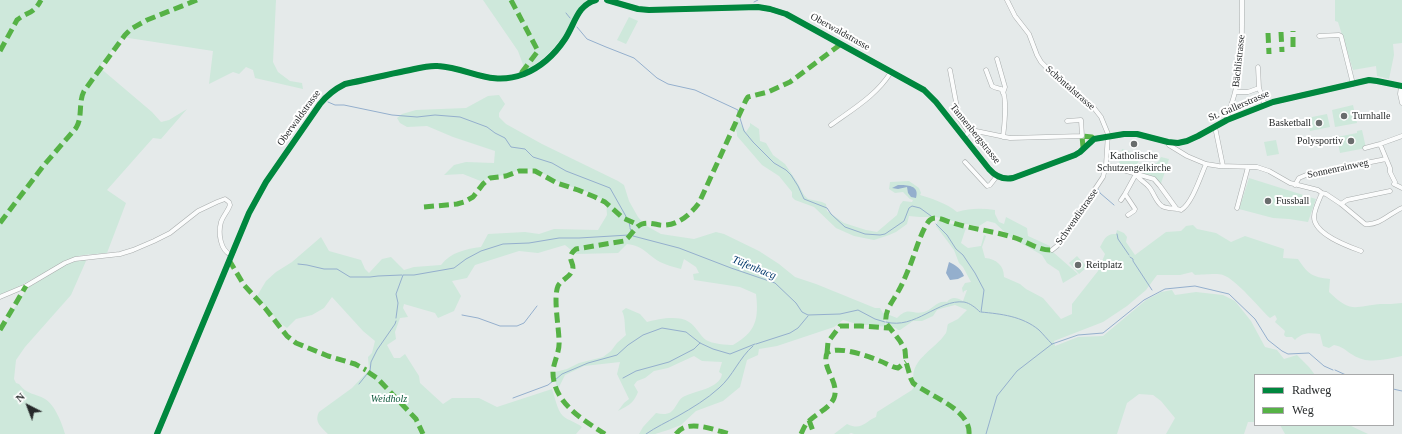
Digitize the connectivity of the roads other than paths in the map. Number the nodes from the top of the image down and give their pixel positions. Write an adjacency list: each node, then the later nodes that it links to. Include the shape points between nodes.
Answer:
1 (596, 0): 52 (street, Oberwaldstrasse, via 581,9 569,33 555,52 539,66 522,74 498,79 446,67 428,66 345,84 331,92 264,186 248,214)
2 (607, 0): 10 (street, Oberwaldstrasse, via 649,10 776,10)
3 (1007, 0): 25 (street, Schöntalstrasse, via 1029,34 1041,62 1094,108)
4 (1242, 0): 15 (street, Bächlistrasse, via 1242,44)
5 (1319, 36): 11 (street, via 1339,35)
6 (997, 59): 16 (street, via 1005,87)
7 (1258, 67): 14 (street)
8 (950, 70): 23 (street, via 959,118)
9 (986, 70): 16 (street, via 992,86 1001,89)
10 (891, 72): 12 (street, Oberwaldstrasse); 21 (street, via 876,91)
11 (1353, 84): 13 (street, St. Gallerstrasse, via 1369,80); 18 (street, St. Gallerstrasse)
12 (917, 86): 24 (street, Tannenbergstrasse, via 936,102)
13 (1401, 86): 17 (street)
14 (1259, 88): 15 (street, via 1248,92); 18 (street)
15 (1235, 92): 19 (street, Bächlistrasse)
16 (1003, 94): 27 (street)
17 (1402, 103)
18 (1265, 105): 19 (street, St. Gallerstrasse)
19 (1227, 120): 22 (street, St. Gallerstrasse)
20 (1067, 121): 27 (street, via 1081,120 1082,136)
21 (831, 125)
22 (1215, 127): 28 (street, St. Gallerstrasse, via 1187,141); 35 (street)
23 (968, 132): 24 (street); 27 (street, via 976,131)
24 (963, 136): 38 (street, Tannenbergstrasse)
25 (1109, 136): 28 (street, St. Gallerstrasse, via 1133,133); 34 (street, Schwendistrasse); 38 (street, Tannenbergstrasse, via 1094,139 1075,155 1014,178 1004,179)
26 (1402, 136): 29 (street)
27 (1003, 137)
28 (1168, 142): 33 (street, via 1187,156)
29 (1380, 144): 30 (street); 31 (street)
30 (1365, 148)
31 (1386, 159): 39 (street, Sonnenrainweg, via 1306,175 1299,178); 40 (street, via 1394,184)
32 (965, 162): 38 (street, via 986,186 989,186)
33 (1206, 164): 35 (street); 46 (street, via 1186,206 1181,210)
34 (1106, 165): 37 (street); 50 (street, Schwendistrasse, via 1098,187)
35 (1223, 166): 36 (street)
36 (1248, 167): 39 (street, via 1261,168); 47 (street)
37 (1136, 174): 43 (street); 46 (street, via 1155,180); 46 (street, via 1149,187 1161,206)
38 (997, 176)
39 (1295, 185): 42 (street)
40 (1402, 188)
41 (1390, 191): 45 (street, via 1347,200)
42 (1322, 193): 45 (street); 51 (street, via 1314,216 1316,225 1336,241)
43 (1125, 194): 44 (street); 49 (street, via 1135,209)
44 (1121, 200)
45 (1341, 204): 48 (street, via 1366,224 1378,222)
46 (1176, 208)
47 (1237, 208)
48 (1402, 208)
49 (1128, 215)
50 (1052, 250)
51 (1360, 251)
52 (231, 255): 53 (street, via 225,250 220,238 221,223 230,205 225,199 198,211 170,234 154,241 120,254 75,259); 54 (street, Oberwaldstrasse)
53 (0, 297)
54 (157, 434)

